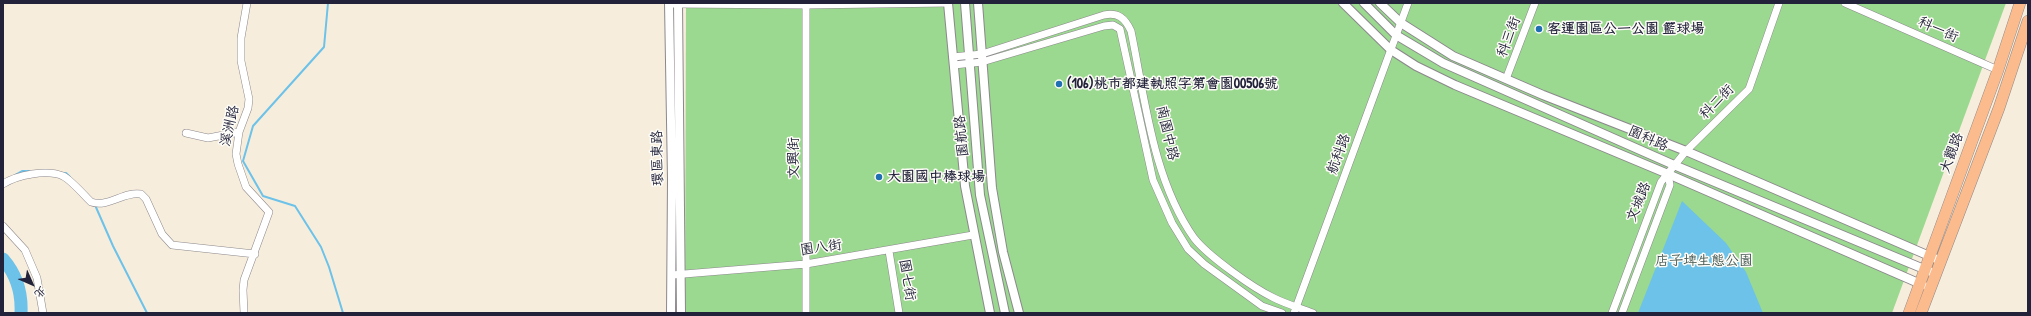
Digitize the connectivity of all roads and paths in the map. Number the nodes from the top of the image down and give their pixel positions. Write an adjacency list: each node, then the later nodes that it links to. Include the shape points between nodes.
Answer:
1 (247, 3): 25 (street, 溪洲路, via 240,61 249,99)
2 (669, 3): 14 (street); 39 (street, 環區東路)
3 (948, 3): 15 (street); 22 (street)
4 (965, 3): 21 (street, 園航路)
5 (978, 3): 20 (street)
6 (1344, 3): 19 (street)
7 (1364, 3): 18 (street, 園科路)
8 (1380, 3): 17 (street)
9 (1408, 3): 17 (street, 航科路)
10 (1535, 3): 24 (street, 科三街)
11 (1779, 3): 27 (street, 科二街, via 1749,89)
12 (1845, 3): 23 (street, 科一街)
13 (2020, 3): 23 (main road, 大觀路)
14 (678, 4): 15 (street); 39 (street, 環區東路)
15 (806, 4): 37 (street, 文興街)
16 (2028, 21): 36 (main road, 大觀路, via 1999,108)
17 (1401, 23): 18 (street, 航科路); 24 (street, via 1454,56)
18 (1396, 35): 19 (street, 航科路); 28 (street, 園科路, via 1443,62)
19 (1391, 50): 29 (street, via 1416,66 1455,85); 43 (street, 航科路)
20 (982, 58): 21 (street, 南園中路); 43 (street, 南園中路, via 1104,15 1112,13 1120,16 1131,31 1156,150 1165,181 1180,214 1195,239 1216,259); 52 (street, via 992,188 1003,252); 53 (street, 南園中路, via 1104,26 1120,29 1153,180 1172,223 1188,249 1210,268 1262,306)
21 (969, 60): 22 (street, 南園中路); 51 (street, 園航路, via 980,195)
22 (953, 61): 32 (street, via 965,186)
23 (1998, 70): 35 (main road, 大觀路)
24 (1506, 79): 27 (street)
25 (239, 132): 26 (street, via 208,138); 34 (street, 溪洲路, via 236,154 242,178 246,187 269,212)
26 (186, 133)
27 (1686, 151): 28 (street, 科二街); 35 (street)
28 (1674, 164): 29 (street, 科二街); 38 (street, 園科路)
29 (1668, 174): 41 (street); 55 (street, 文城路, via 1661,182); 56 (street, 文城路, via 1670,185)
30 (3, 184): 34 (street, via 27,174 63,176 95,203 104,203 134,192 146,199 162,234 172,245)
31 (3, 226): 44 (street, via 25,250 37,278)
32 (973, 235): 33 (street, 園八街); 50 (street)
33 (889, 251): 37 (street, 園八街); 49 (street, 園七街)
34 (255, 254): 45 (street, 溪洲路, via 242,290)
35 (1930, 256): 36 (street); 38 (main road, 大觀路)
36 (1941, 261): 40 (main road, 大觀路)
37 (806, 264): 39 (street, 園八街); 48 (street, 文興街)
38 (1925, 270): 40 (street, 園科路); 41 (main road, 大觀路)
39 (676, 274): 46 (street, 環區東路); 47 (street, 環區東路)
40 (1936, 274): 42 (main road, 大觀路)
41 (1920, 283): 42 (street); 57 (main road, 大觀路)
42 (1930, 288): 58 (main road, 大觀路)
43 (1295, 310): 54 (street, 南園中路)
44 (43, 313)
45 (244, 313)
46 (671, 313)
47 (681, 313)
48 (806, 313)
49 (899, 313)
50 (990, 313)
51 (1005, 313)
52 (1019, 313)
53 (1282, 313)
54 (1313, 313)
55 (1612, 313)
56 (1622, 313)
57 (1909, 313)
58 (1921, 313)

